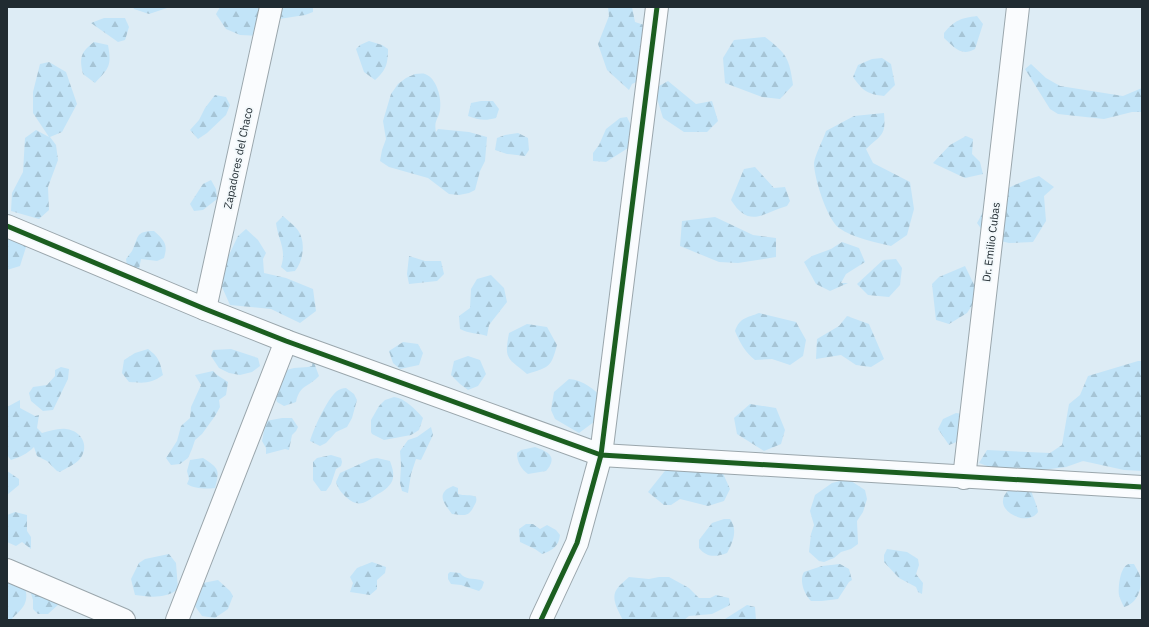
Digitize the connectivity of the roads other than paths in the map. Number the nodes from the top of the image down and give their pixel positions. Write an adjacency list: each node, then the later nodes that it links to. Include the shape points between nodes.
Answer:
1 (271, 7): 5 (street, Zapadores del Chaco)
2 (657, 7): 7 (street)
3 (1018, 7): 8 (street, Dr. Emilio Cubas)
4 (7, 226): 5 (street)
5 (205, 309): 6 (street)
6 (286, 342): 7 (street); 12 (street)
7 (601, 455): 8 (street); 13 (street, via 577,543)
8 (964, 478): 9 (street)
9 (1142, 487)
10 (7, 570): 11 (street)
11 (124, 620)
12 (177, 620)
13 (541, 620)

